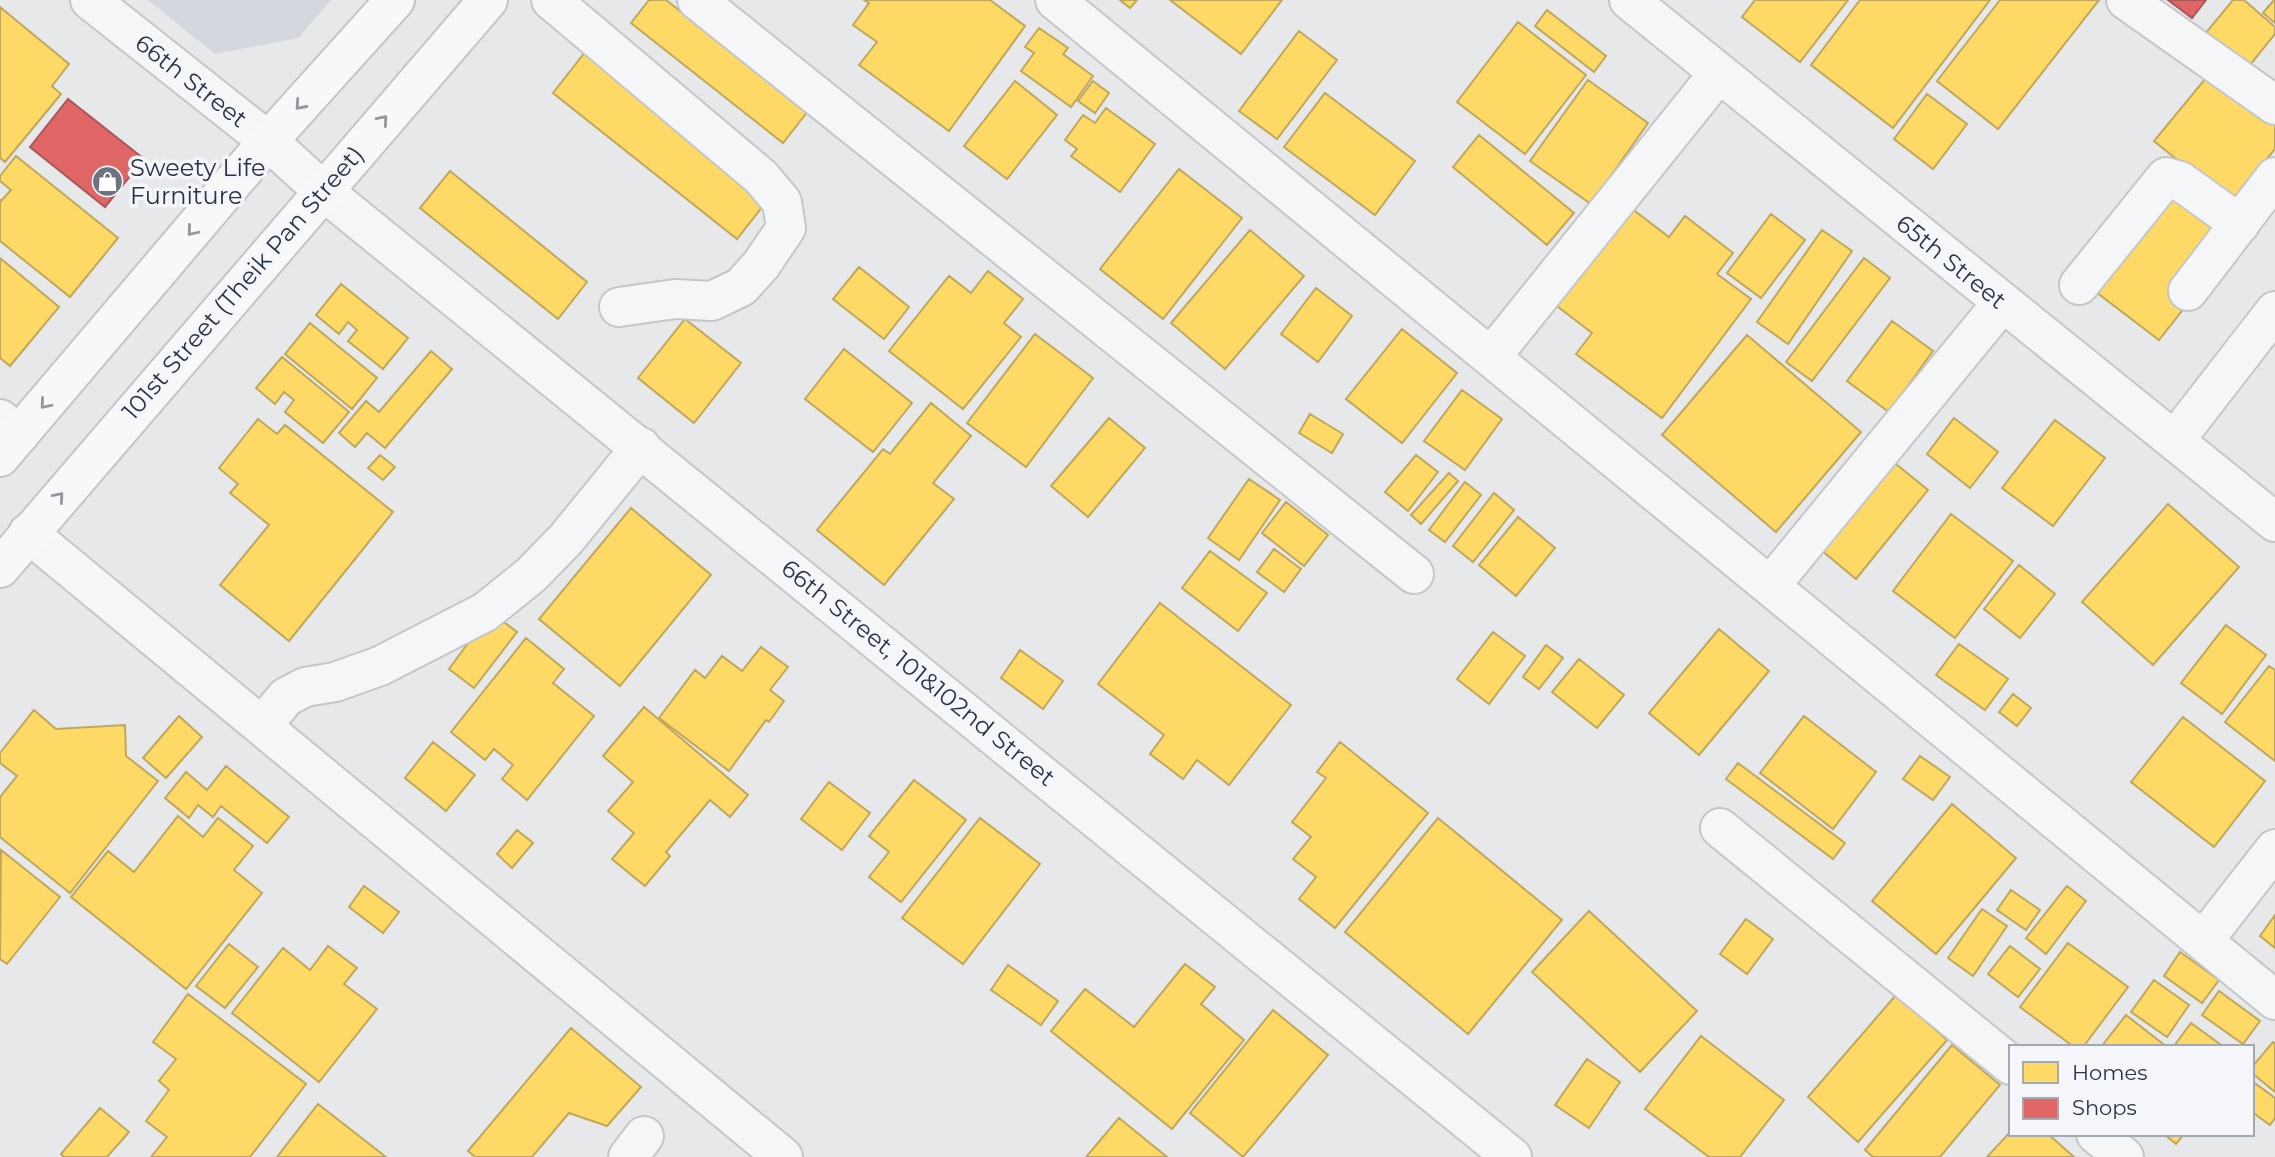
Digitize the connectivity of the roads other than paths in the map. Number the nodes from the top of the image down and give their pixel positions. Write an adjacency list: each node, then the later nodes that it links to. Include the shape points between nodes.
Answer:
1 (395, 0): 11 (main road, one-way to 11)
2 (551, 0): 18 (street, via 761,177 782,202 786,228 741,287 712,301 675,299)
3 (697, 0): 27 (street)
4 (1055, 0): 20 (street)
5 (2126, 0): 10 (street)
6 (482, 2): 13 (main road, 101st Street (Theik Pan Street), one-way to 6)
7 (1640, 3): 9 (street, 65th Street)
8 (112, 7): 11 (street, 66th Street)
9 (1719, 73): 17 (street, 65th Street); 20 (street)
10 (2275, 105)
11 (268, 141): 13 (street, 66th Street); 21 (main road, one-way to 21)
12 (2275, 177): 14 (street)
13 (322, 190): 23 (street, 66th Street, 101&102nd Street); 25 (main road, 101st Street (Theik Pan Street), one-way to 13)
14 (2240, 224): 15 (street, via 2180,181 2166,177); 16 (street)
15 (2079, 285)
16 (2188, 291)
17 (2002, 303): 22 (street, 65th Street); 28 (street)
18 (619, 307)
19 (2275, 311): 22 (street)
20 (1491, 357): 28 (street)
21 (6, 437)
22 (2175, 440): 24 (street, 65th Street)
23 (640, 447): 29 (street, via 566,539 485,612 380,666 286,696); 37 (street, 66th Street, 101&102nd Street)
24 (2275, 522)
25 (28, 533): 26 (main road, 101st Street (Theik Pan Street)); 29 (street)
26 (0, 568)
27 (1414, 574)
28 (1770, 586): 32 (street)
29 (262, 726): 36 (street)
30 (1720, 828): 34 (street)
31 (2275, 849): 32 (street)
32 (2203, 941): 33 (street)
33 (2275, 1000)
34 (2009, 1063)
35 (2098, 1136): 38 (street)
36 (783, 1157)
37 (1512, 1157)
38 (2124, 1157)

